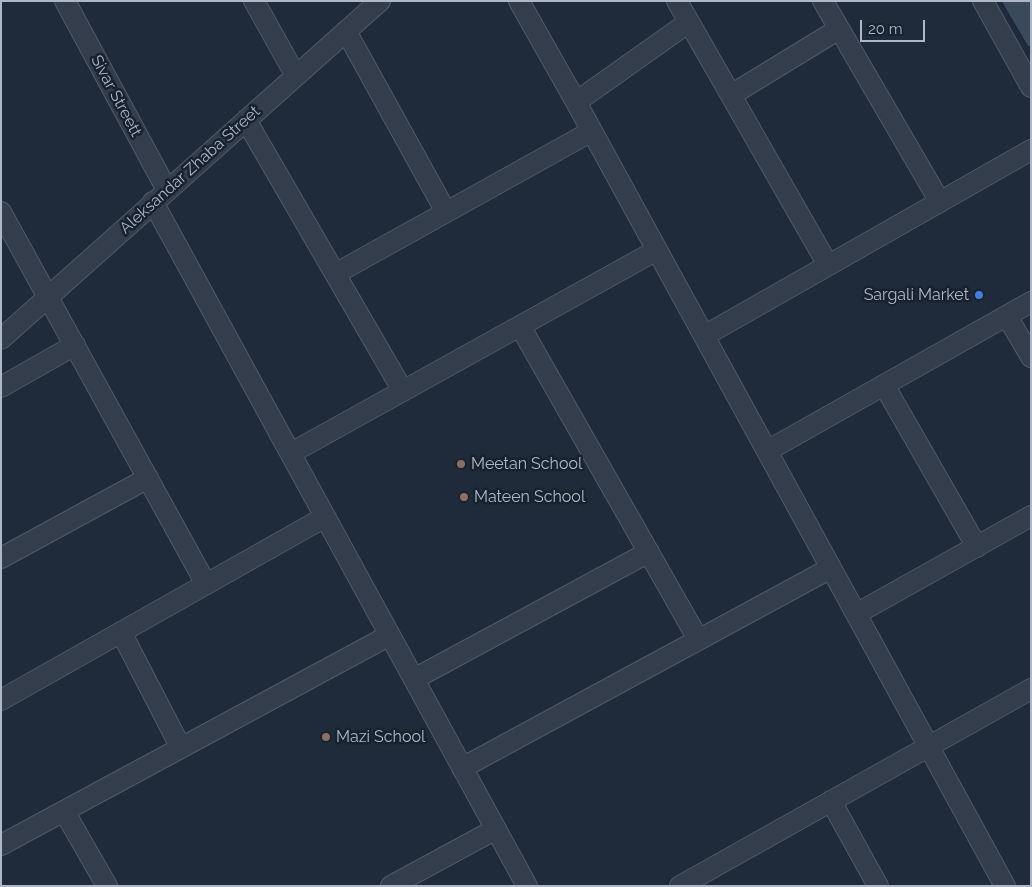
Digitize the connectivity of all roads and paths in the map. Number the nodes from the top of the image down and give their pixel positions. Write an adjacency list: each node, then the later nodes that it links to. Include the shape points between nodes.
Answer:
1 (65, 1): 18 (street, Sivar Streett)
2 (254, 1): 11 (street)
3 (380, 1): 10 (street, Aleksandar Zhaba Street)
4 (519, 1): 14 (street)
5 (677, 1): 8 (street)
6 (823, 1): 9 (street)
7 (983, 1): 12 (street)
8 (689, 22): 13 (street); 14 (street)
9 (839, 29): 13 (street); 19 (street)
10 (346, 31): 11 (street, Aleksandar Zhaba Street); 21 (street)
11 (296, 76): 15 (street, Aleksandar Zhaba Street)
12 (1028, 78)
13 (730, 95): 23 (street)
14 (576, 102): 16 (street)
15 (246, 120): 18 (street, Aleksandar Zhaba Street); 24 (street)
16 (592, 131): 21 (street); 22 (street)
17 (1031, 150): 19 (street)
18 (160, 196): 25 (street, Aleksandar Zhaba Street); 37 (street, Sivar Streett)
19 (940, 202): 23 (street)
20 (1, 212): 25 (street)
21 (446, 212): 24 (street)
22 (657, 250): 28 (street); 29 (street)
23 (828, 265): 29 (street)
24 (336, 274): 35 (street)
25 (49, 298): 30 (street, Aleksandar Zhaba Street); 31 (street)
26 (1031, 302): 27 (street)
27 (1007, 316): 32 (street); 33 (street)
28 (520, 326): 35 (street); 42 (street)
29 (704, 336): 36 (street)
30 (1, 339)
31 (75, 345): 34 (street); 38 (street)
32 (1031, 357)
33 (884, 385): 36 (street); 41 (street)
34 (1, 387)
35 (403, 391): 37 (street)
36 (767, 451): 44 (street)
37 (290, 454): 40 (street, Sivar Streett)
38 (148, 478): 43 (street); 45 (street)
39 (1031, 516): 41 (street)
40 (325, 517): 45 (street); 48 (street, Sivar Streett)
41 (977, 547): 46 (street)
42 (649, 552): 49 (street); 50 (street)
43 (1, 558)
44 (831, 568): 46 (street); 49 (street)
45 (206, 584): 47 (street)
46 (856, 614): 53 (street)
47 (121, 632): 52 (street); 54 (street)
48 (390, 635): 50 (street, Sivar Streett); 54 (street)
49 (698, 640): 55 (street)
50 (414, 679): 55 (street, Sivar Streett)
51 (1031, 689): 53 (street)
52 (1, 700)
53 (928, 747): 56 (street); 65 (street)
54 (180, 748): 57 (street)
55 (462, 768): 58 (street, Sivar Streett)
56 (831, 801): 60 (street); 64 (street)
57 (64, 811): 59 (street); 61 (street)
58 (496, 829): 62 (street); 63 (street, Sivar Streett)
59 (1, 845)
60 (686, 884)
61 (107, 886)
62 (391, 886)
63 (527, 886)
64 (878, 886)
65 (1005, 886)

